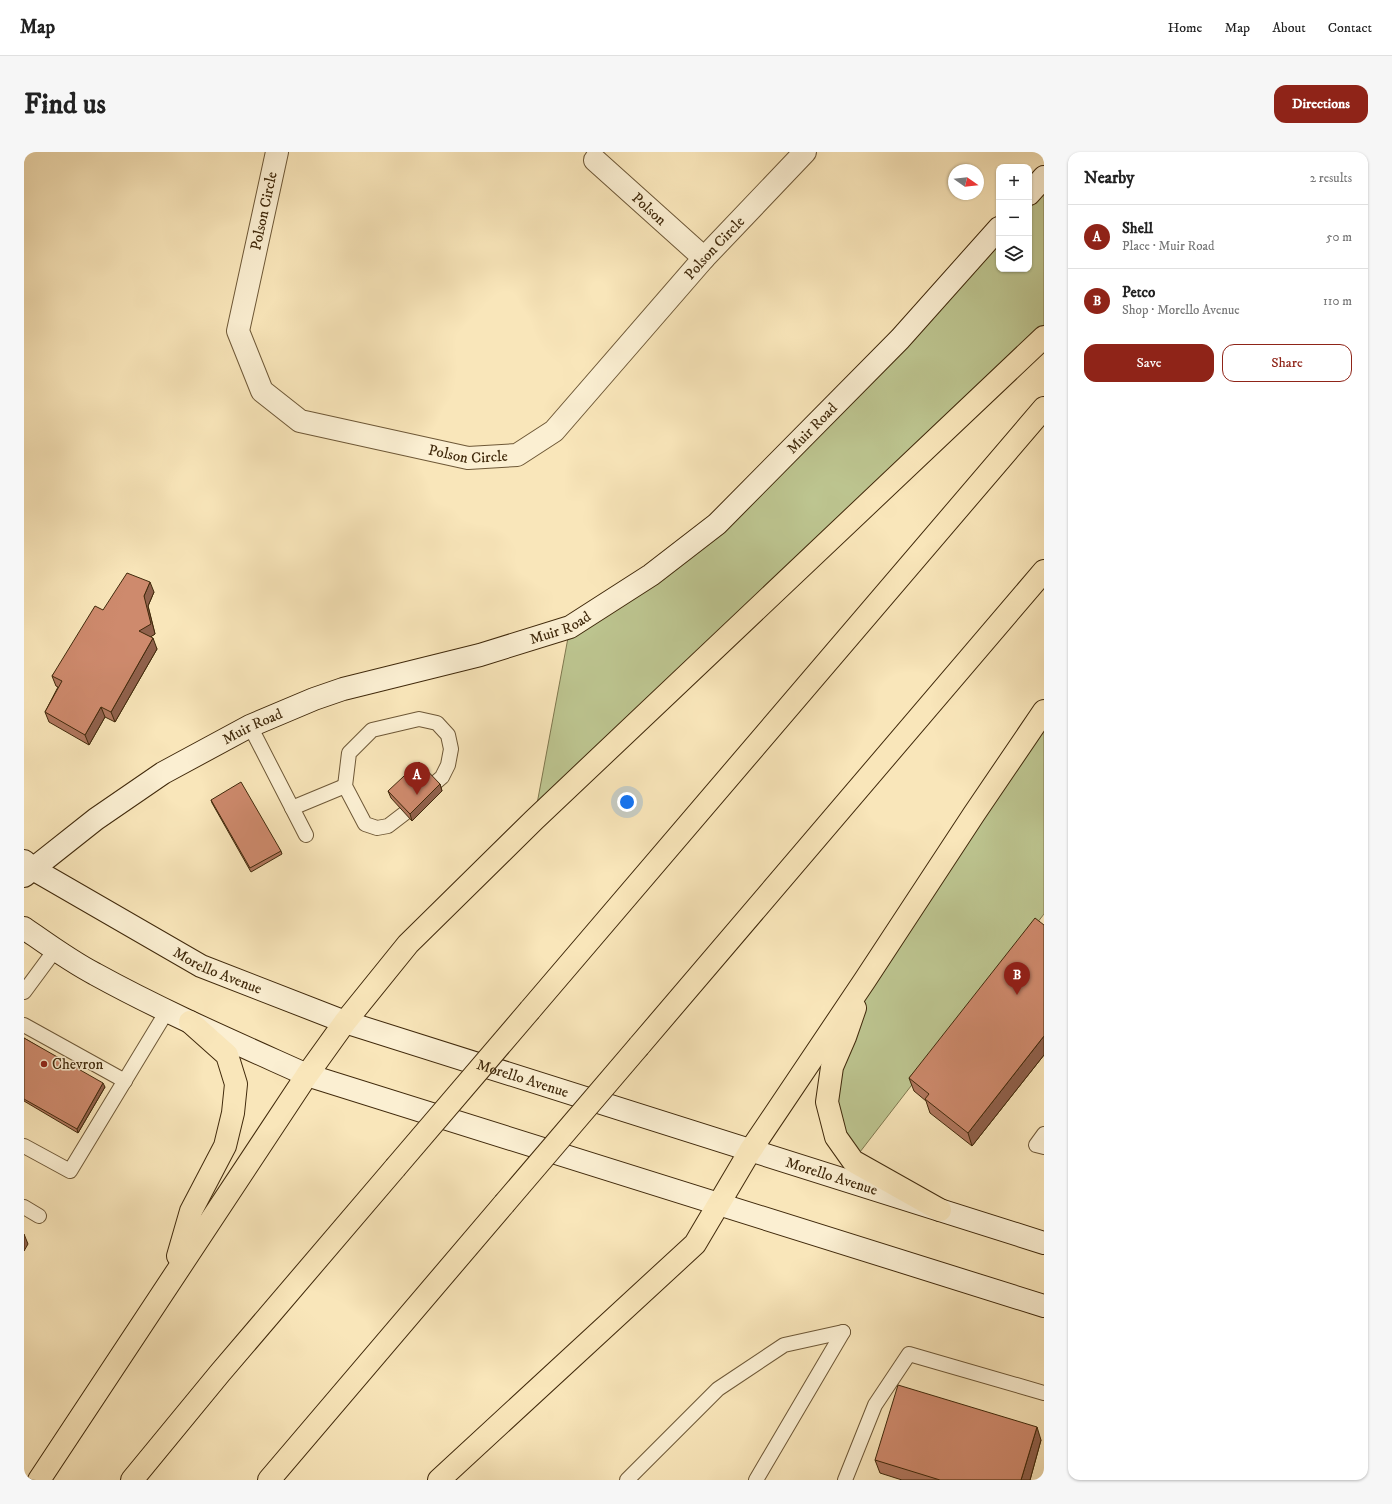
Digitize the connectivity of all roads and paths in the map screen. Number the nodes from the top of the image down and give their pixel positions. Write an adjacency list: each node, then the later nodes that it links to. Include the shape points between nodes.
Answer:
1 (277, 152): 7 (street, Polson Circle, via 238,331 262,391 300,421 468,458 517,454 554,431)
2 (805, 152): 7 (street, Polson Circle)
3 (595, 160): 7 (street, Polson)
4 (1044, 177): 5 (street)
5 (1032, 191)
6 (996, 231): 12 (street, Muir Road, via 900,339 717,524 651,575 570,627 480,655 336,692)
7 (704, 258)
8 (1044, 337): 25 (highway, via 534,820 408,944)
9 (1044, 408): 42 (highway, bridge, via 220,1373)
10 (1044, 572): 43 (highway, bridge)
11 (1044, 711): 21 (highway)
12 (250, 726): 15 (lane); 18 (street, Muir Road, via 163,773)
13 (436, 783): 14 (lane, via 448,765 451,749 448,735 437,723 419,719 372,730 349,753)
14 (345, 786): 15 (lane); 16 (lane, via 365,824 377,828 388,826)
15 (292, 808): 17 (lane)
16 (405, 813)
17 (306, 835)
18 (27, 868): 25 (street, Morello Avenue, via 201,966)
19 (24, 928): 20 (street)
20 (55, 950): 22 (lane); 23 (street, via 94,974)
21 (865, 980): 32 (highway); 35 (highway, via 832,1067 827,1102 836,1137 853,1161)
22 (24, 992)
23 (167, 1010): 24 (street); 28 (lane)
24 (190, 1022): 27 (street); 38 (highway, via 227,1054 236,1084 233,1113 225,1146 191,1212)
25 (345, 1022): 27 (highway); 32 (street, Morello Avenue)
26 (24, 1025): 28 (lane)
27 (307, 1075): 33 (street); 38 (highway)
28 (125, 1081): 30 (lane, via 70,1171)
29 (1044, 1134): 31 (lane, via 1036,1144)
30 (24, 1146)
31 (1044, 1147)
32 (750, 1151): 33 (highway); 35 (street, Morello Avenue)
33 (718, 1203): 39 (street); 44 (highway, via 695,1244)
34 (24, 1206): 36 (lane)
35 (940, 1210): 37 (street, Morello Avenue)
36 (39, 1216)
37 (1044, 1243)
38 (172, 1278): 41 (highway)
39 (1044, 1306)
40 (1044, 1393): 47 (lane, via 909,1354 875,1406)
41 (39, 1480)
42 (132, 1480)
43 (269, 1480)
44 (439, 1480)
45 (627, 1480): 46 (lane, via 718,1389 784,1345 843,1332)
46 (756, 1480)
47 (845, 1480)

